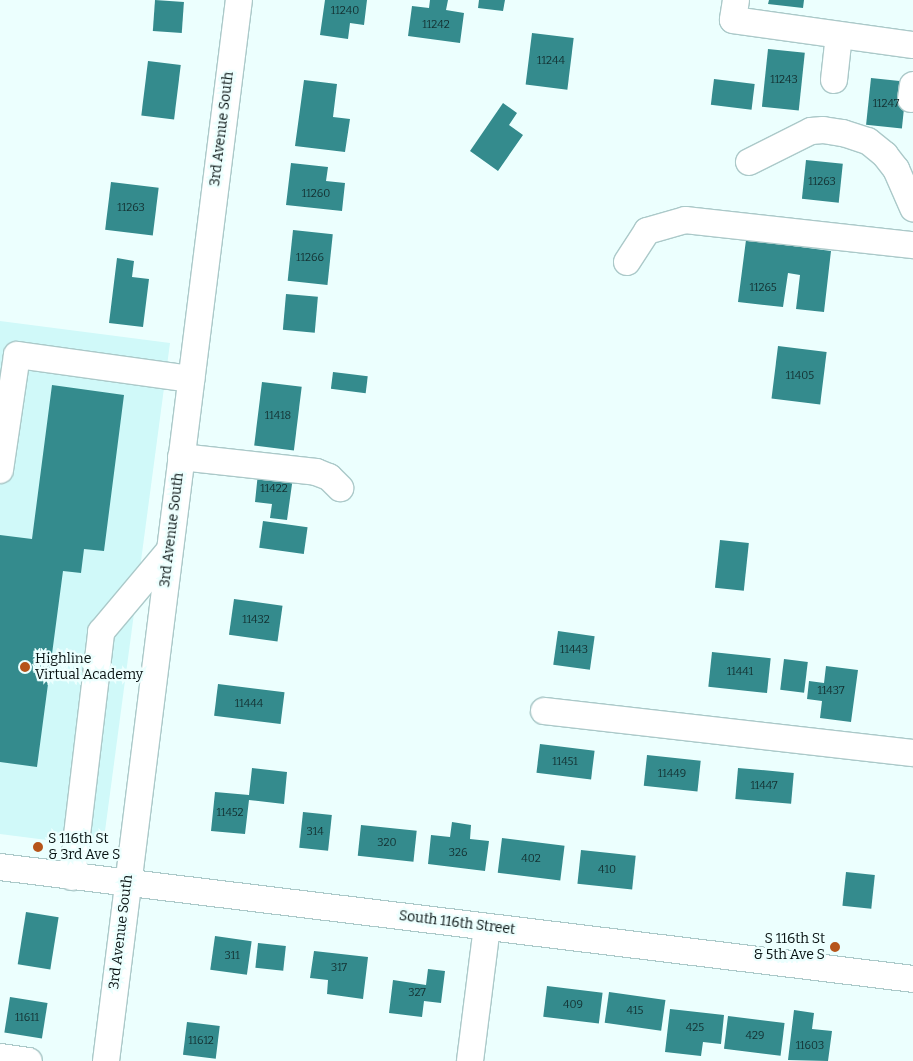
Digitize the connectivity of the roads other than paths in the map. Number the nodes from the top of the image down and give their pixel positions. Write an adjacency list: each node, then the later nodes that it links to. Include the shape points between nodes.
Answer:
1 (239, 0): 10 (street, 3rd Avenue South)
2 (736, 0): 3 (street, via 733,20)
3 (839, 35): 4 (street); 5 (street)
4 (913, 45)
5 (834, 80)
6 (749, 162): 7 (street, via 811,131 843,133 868,141 885,155 896,169)
7 (913, 208)
8 (913, 245): 9 (street, via 685,220 647,231)
9 (627, 262)
10 (191, 379): 11 (street, 3rd Avenue South); 12 (street, via 17,355)
11 (181, 457): 13 (street, via 316,472); 14 (street, 3rd Avenue South)
12 (0, 470)
13 (340, 488)
14 (169, 551): 19 (street, via 101,632); 20 (street, 3rd Avenue South)
15 (544, 712): 17 (street)
16 (793, 724): 17 (street, via 886,737)
17 (908, 752)
18 (0, 867): 19 (street, South 116th Street)
19 (72, 877): 20 (street, South 116th Street)
20 (127, 884): 21 (street, South 116th Street); 25 (street, 3rd Avenue South)
21 (487, 926): 22 (street, South 116th Street); 26 (street)
22 (913, 979)
23 (0, 1058): 24 (street)
24 (29, 1061)
25 (106, 1061)
26 (470, 1061)

